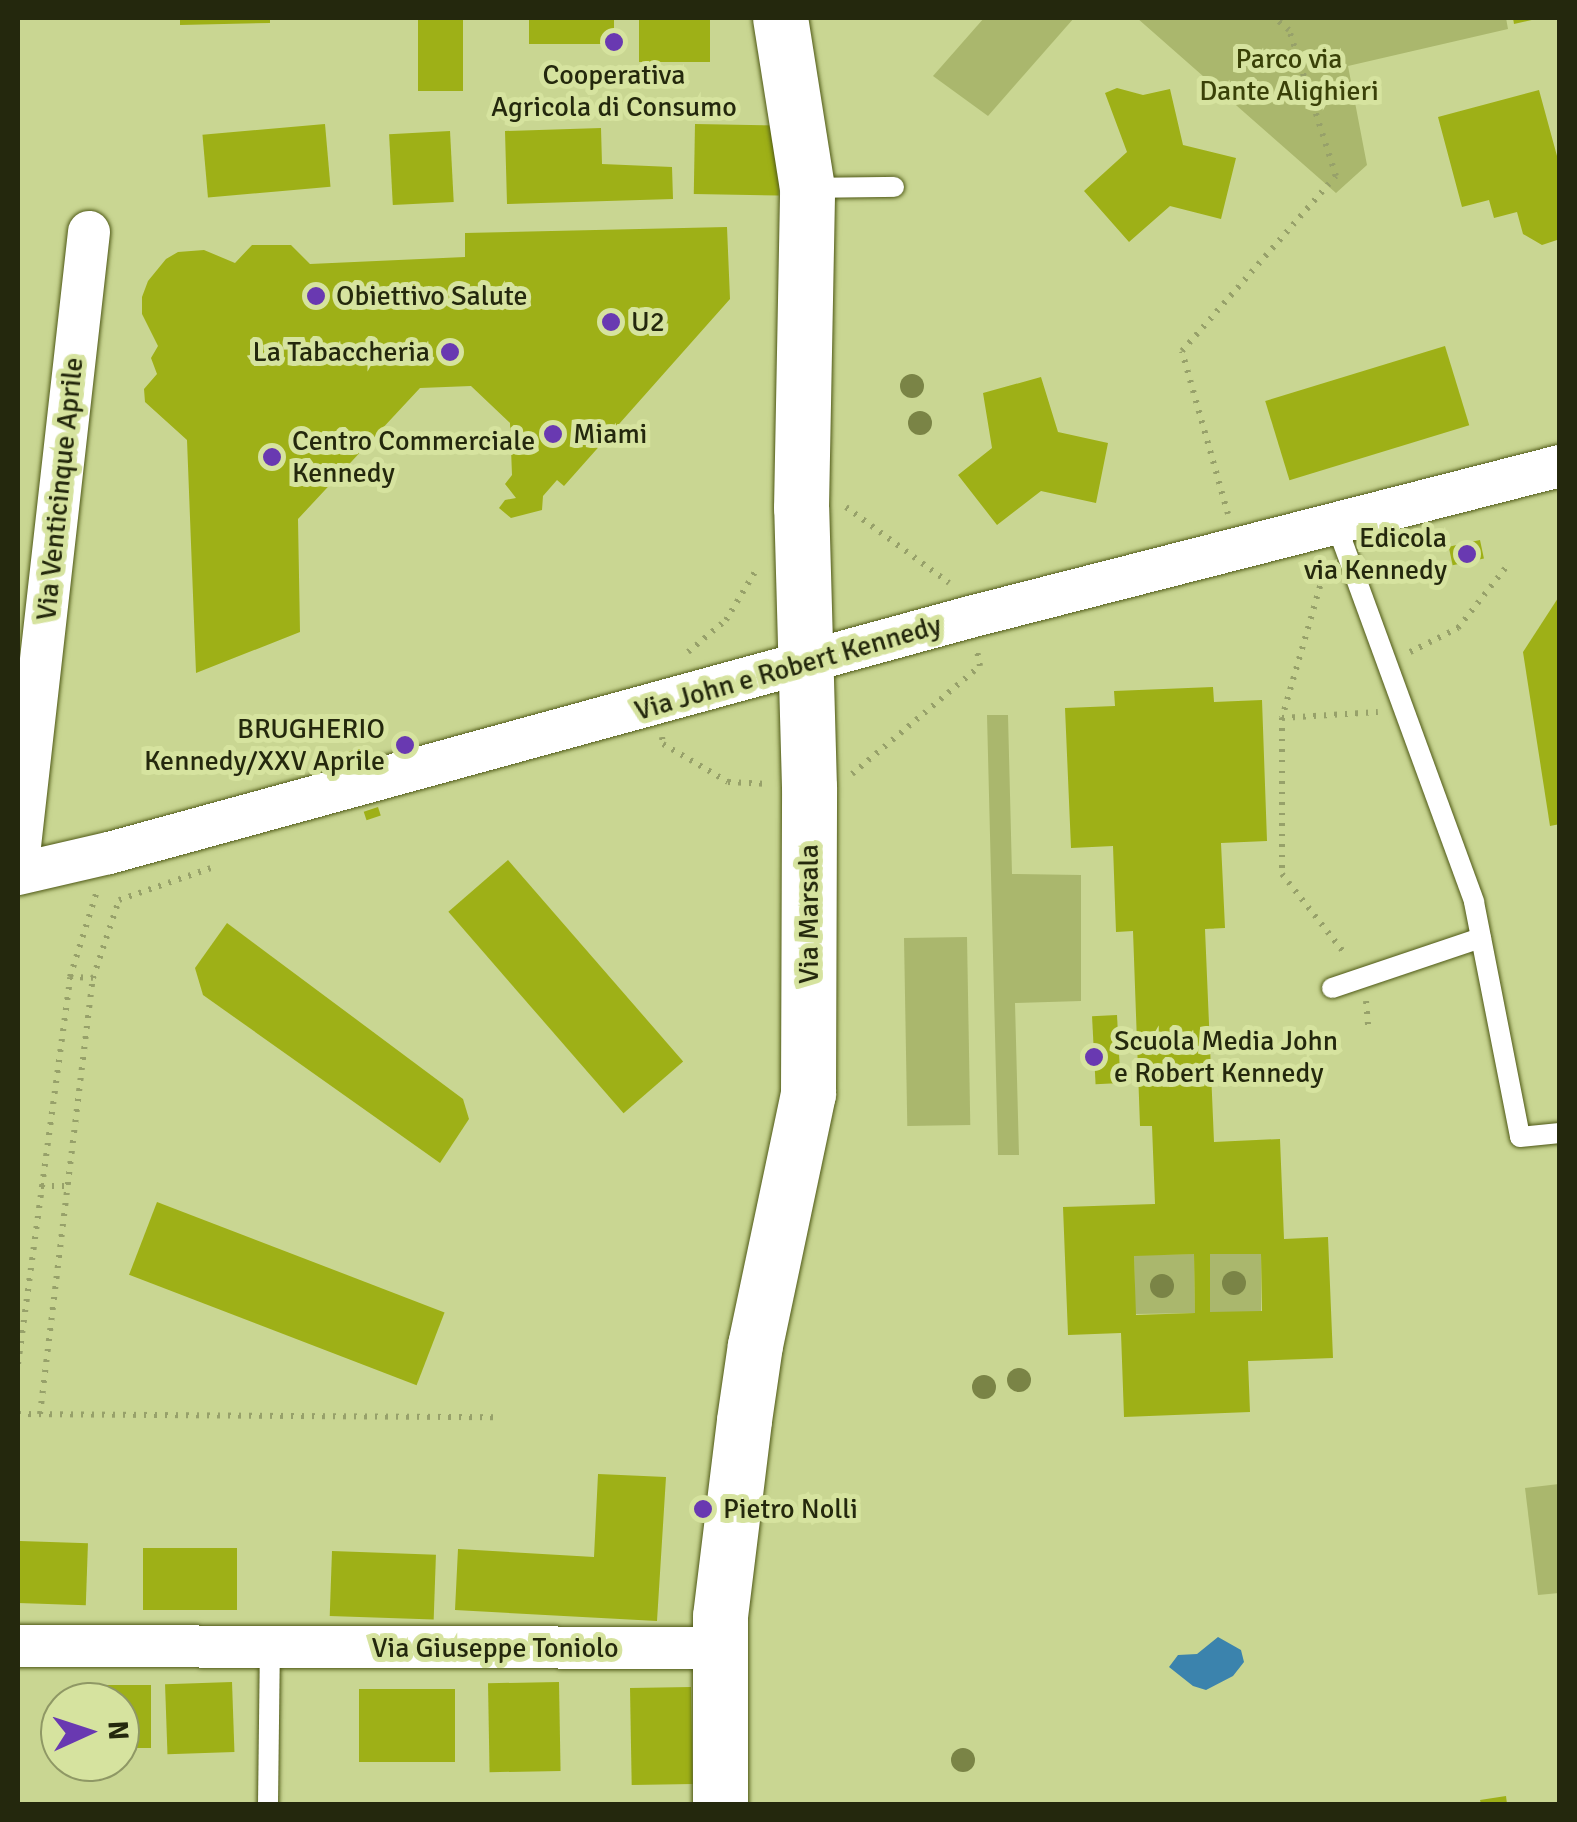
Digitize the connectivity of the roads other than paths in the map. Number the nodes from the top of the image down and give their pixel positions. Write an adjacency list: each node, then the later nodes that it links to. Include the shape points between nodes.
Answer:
1 (780, 18): 3 (main road, Via Marsala)
2 (894, 187): 3 (lane)
3 (807, 188): 7 (main road, Via Marsala, via 823,507)
4 (89, 232): 8 (street, Via Venticinque Aprile)
5 (1560, 466): 6 (street, Via John e Robert Kennedy)
6 (1323, 528): 7 (street, Via John e Robert Kennedy); 10 (lane, via 1387,664)
7 (803, 661): 9 (street, Via John e Robert Kennedy, via 659,725); 15 (main road, Via Marsala, via 825,785 808,1094 755,1345)
8 (18, 864)
9 (18, 874)
10 (1482, 938): 11 (lane); 12 (lane, via 1520,1137)
11 (1332, 988)
12 (1560, 1133)
13 (18, 1646): 14 (street, Via Giuseppe Toniolo)
14 (270, 1647): 15 (street, Via Giuseppe Toniolo); 16 (lane)
15 (720, 1648): 17 (main road, Via Marsala)
16 (268, 1804)
17 (720, 1804)

